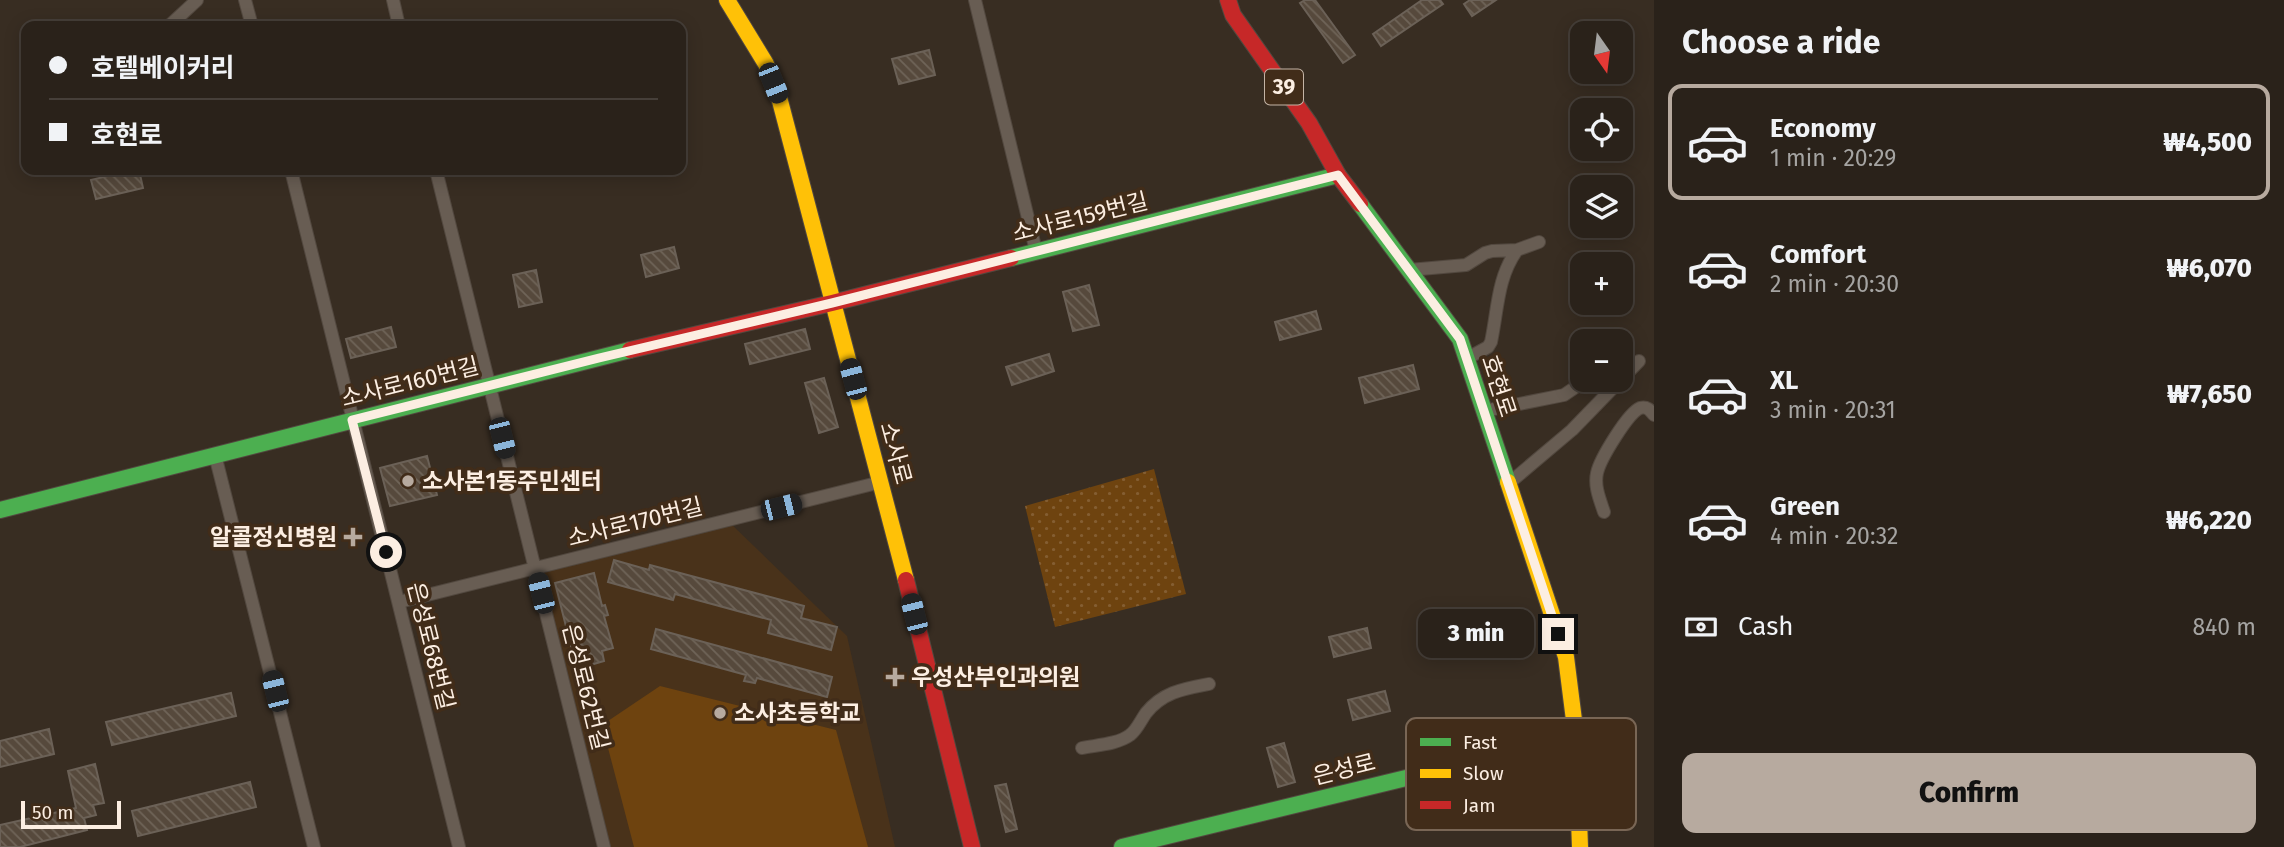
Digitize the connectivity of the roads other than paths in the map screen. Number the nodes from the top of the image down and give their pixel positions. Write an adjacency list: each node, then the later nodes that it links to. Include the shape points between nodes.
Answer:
1 (197, 0): 7 (street)
2 (245, 0): 8 (street)
3 (393, 0): 9 (street)
4 (727, 0): 17 (street, 소사로, via 765,64 780,101)
5 (975, 0): 15 (street)
6 (1228, 0): 12 (street, 호현로 / 39, via 1233,15 1309,123)
7 (174, 21)
8 (251, 21)
9 (398, 21)
10 (292, 175): 24 (street, 은성로68번길)
11 (437, 175): 20 (street, 은성로62번길)
12 (1338, 175): 15 (street, 소사로159번길); 16 (street, 호현로 / 39)
13 (1539, 242): 14 (street)
14 (1517, 250): 16 (street, via 1492,251 1466,265); 18 (street, via 1501,282 1488,347)
15 (1036, 251): 17 (street, 소사로159번길)
16 (1409, 270): 18 (street, 호현로 / 39, via 1460,339)
17 (832, 303): 20 (street, 소사로160번길); 26 (street, 소사로)
18 (1466, 359): 22 (street, 호현로 / 39)
19 (1639, 361): 27 (street, via 1572,430)
20 (489, 385): 24 (street, 소사로160번길); 30 (street, 은성로62번길)
21 (1570, 391): 22 (street)
22 (1484, 411): 27 (street, 호현로 / 39)
23 (1654, 415): 29 (street, via 1649,408 1638,409 1597,472)
24 (352, 420): 25 (street, 소사로160번길); 31 (street, 은성로68번길)
25 (215, 455): 28 (street, 소사로160번길); 36 (street)
26 (881, 482): 30 (street, 소사로170번길); 39 (street, 소사로)
27 (1508, 484): 33 (street, 호현로 / 39, via 1566,657)
28 (0, 510)
29 (1604, 512)
30 (535, 568): 31 (street, 소사로170번길); 38 (street, 은성로62번길)
31 (399, 602): 37 (street, 은성로68번길)
32 (1209, 684): 34 (street, via 1166,695 1125,738)
33 (1574, 718)
34 (1083, 748)
35 (1406, 778): 40 (street, 은성로)
36 (314, 847)
37 (459, 847)
38 (604, 847)
39 (972, 847)
40 (1122, 847)

